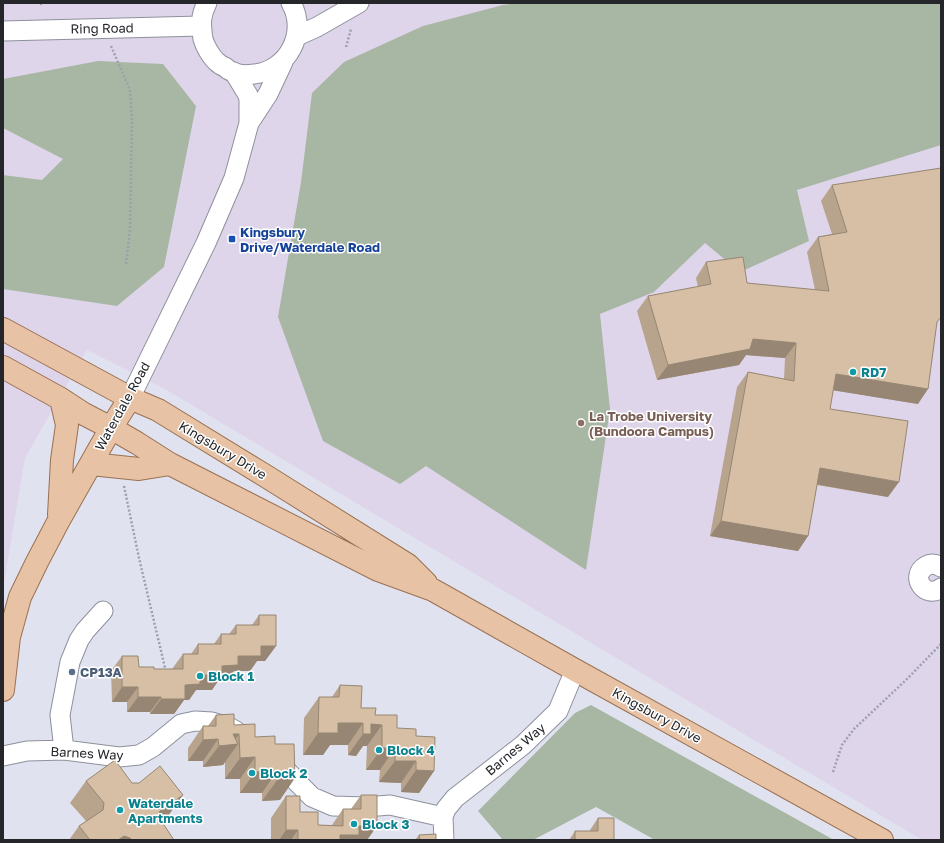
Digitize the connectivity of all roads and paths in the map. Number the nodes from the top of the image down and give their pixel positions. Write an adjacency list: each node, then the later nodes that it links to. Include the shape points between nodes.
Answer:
1 (44, 3): 5 (path)
2 (207, 3): 6 (street)
3 (291, 3): 8 (street, via 297,22)
4 (359, 3): 8 (street)
5 (40, 4)
6 (201, 26): 7 (street, Ring Road); 11 (street, via 205,46 212,57)
7 (3, 31)
8 (297, 36): 10 (street, Waterdale Road, via 292,50)
9 (110, 45): 13 (path, via 130,90 130,230)
10 (283, 62): 11 (street, via 260,74); 12 (street, Waterdale Road, via 268,94)
11 (234, 72): 12 (street, Waterdale Road, via 248,94)
12 (249, 123): 16 (street, Waterdale Road, via 234,178 206,243)
13 (126, 264)
14 (3, 328): 16 (main road, Kingsbury Drive)
15 (3, 367): 17 (main road, Kingsbury Drive)
16 (130, 398): 18 (main road, Waterdale Road); 25 (main road, Kingsbury Drive, via 158,410 408,565)
17 (61, 399): 18 (main road, Kingsbury Drive); 22 (main road, via 67,425 62,460)
18 (111, 428): 19 (main road, Waterdale Road); 20 (main road, Kingsbury Drive)
19 (90, 464): 20 (main road, via 140,469); 22 (main road, Waterdale Road)
20 (170, 464): 25 (main road, Kingsbury Drive, via 378,570)
21 (124, 485): 29 (path)
22 (59, 520): 30 (main road, Waterdale Road, via 20,597 10,637)
23 (941, 567): 24 (street, via 928,565 921,570 918,578 925,590 934,592)
24 (941, 588)
25 (432, 590): 28 (main road, Kingsbury Drive)
26 (103, 611): 31 (street, via 79,640 70,662 60,715)
27 (941, 644): 33 (path, via 854,729 842,745)
28 (575, 670): 34 (street, Barnes Way, via 558,711 523,745 455,798); 36 (main road, Kingsbury Drive)
29 (166, 673)
30 (3, 690)
31 (64, 750): 32 (street, Barnes Way, via 27,751); 34 (street, Barnes Way, via 118,757 139,755 181,724 195,721 212,722 229,727 258,744 274,756 312,797 333,806 366,808 390,805)
32 (3, 756)
33 (833, 772)
34 (443, 817): 35 (street)
35 (444, 840)
36 (882, 840)

